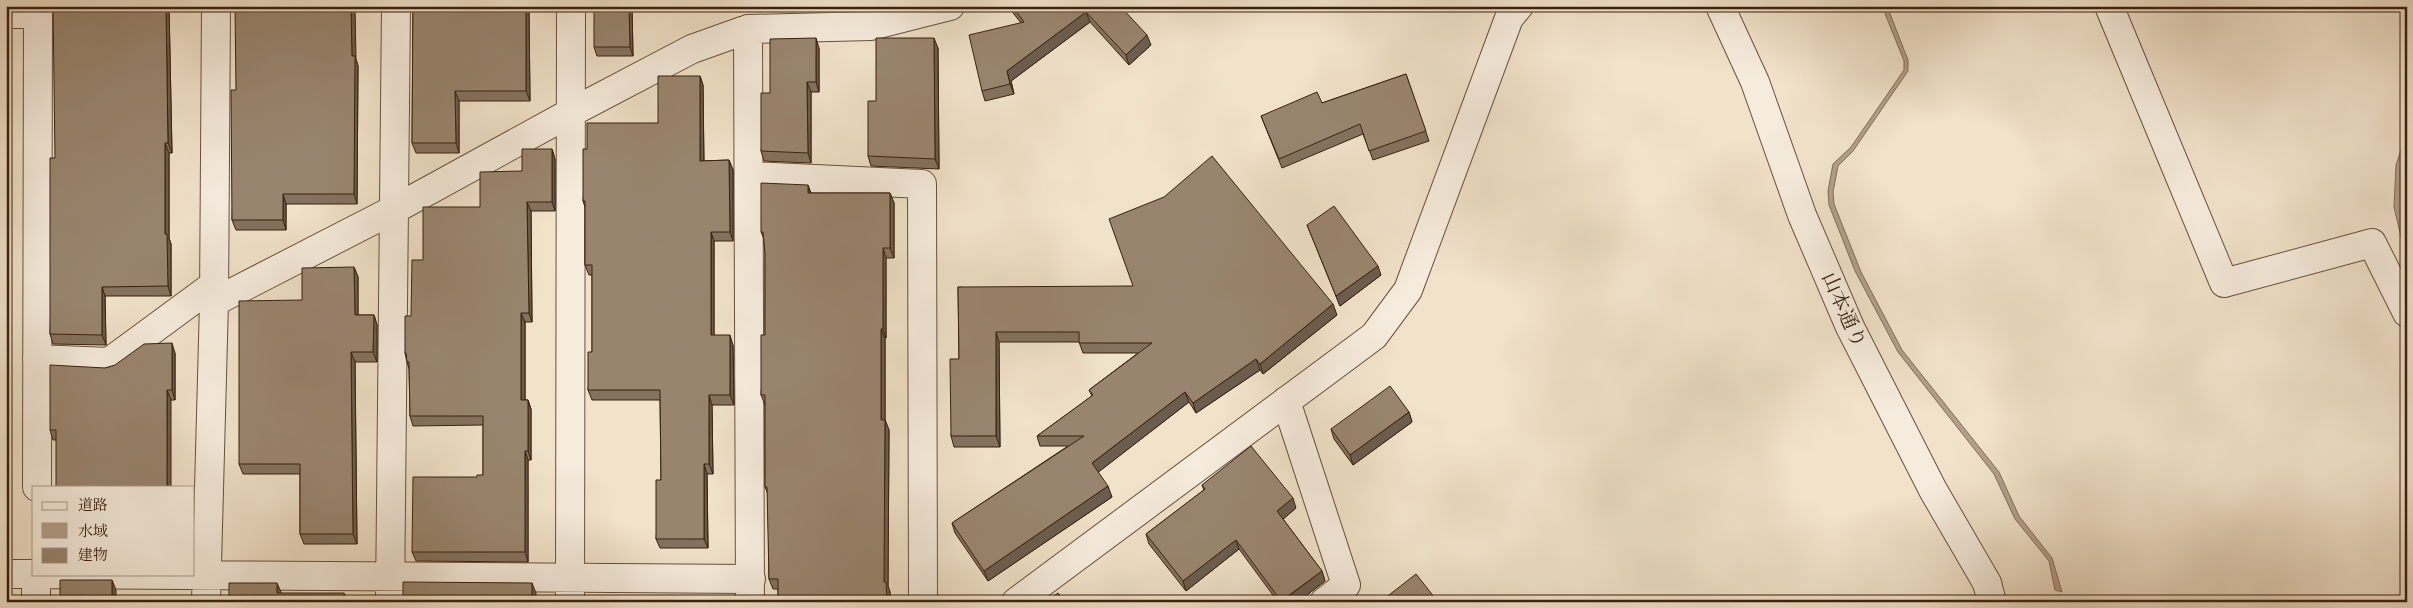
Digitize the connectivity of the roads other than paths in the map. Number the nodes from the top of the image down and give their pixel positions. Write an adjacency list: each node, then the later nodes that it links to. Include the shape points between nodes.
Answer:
1 (216, 6): 14 (street)
2 (396, 6): 13 (street)
3 (571, 6): 11 (street)
4 (950, 6): 10 (street, via 871,26)
5 (1519, 6): 17 (street, via 1509,18 1408,290 1374,336)
6 (1720, 6): 31 (street, 山本通り, via 1755,82 1802,215 1850,327 1933,490 1987,583)
7 (2108, 6): 15 (street, via 2224,283 2372,243)
8 (38, 10): 9 (street); 16 (street)
9 (6, 14)
10 (748, 29): 11 (street, via 692,49); 12 (street)
11 (570, 113): 13 (street); 25 (street)
12 (749, 176): 26 (street); 28 (street, via 922,184)
13 (395, 209): 14 (street); 24 (street)
14 (214, 293): 16 (street, via 109,362); 23 (street)
15 (2407, 313)
16 (37, 359): 18 (street)
17 (1286, 401): 29 (street); 30 (street, via 1346,585)
18 (36, 486)
19 (6, 574): 20 (street)
20 (32, 574)
21 (35, 576): 27 (street)
22 (64, 576): 23 (street)
23 (206, 589): 24 (street)
24 (390, 589): 25 (street)
25 (570, 590): 26 (street)
26 (751, 590)
27 (36, 602)
28 (924, 602)
29 (1016, 602)
30 (1324, 602)
31 (1992, 602)

